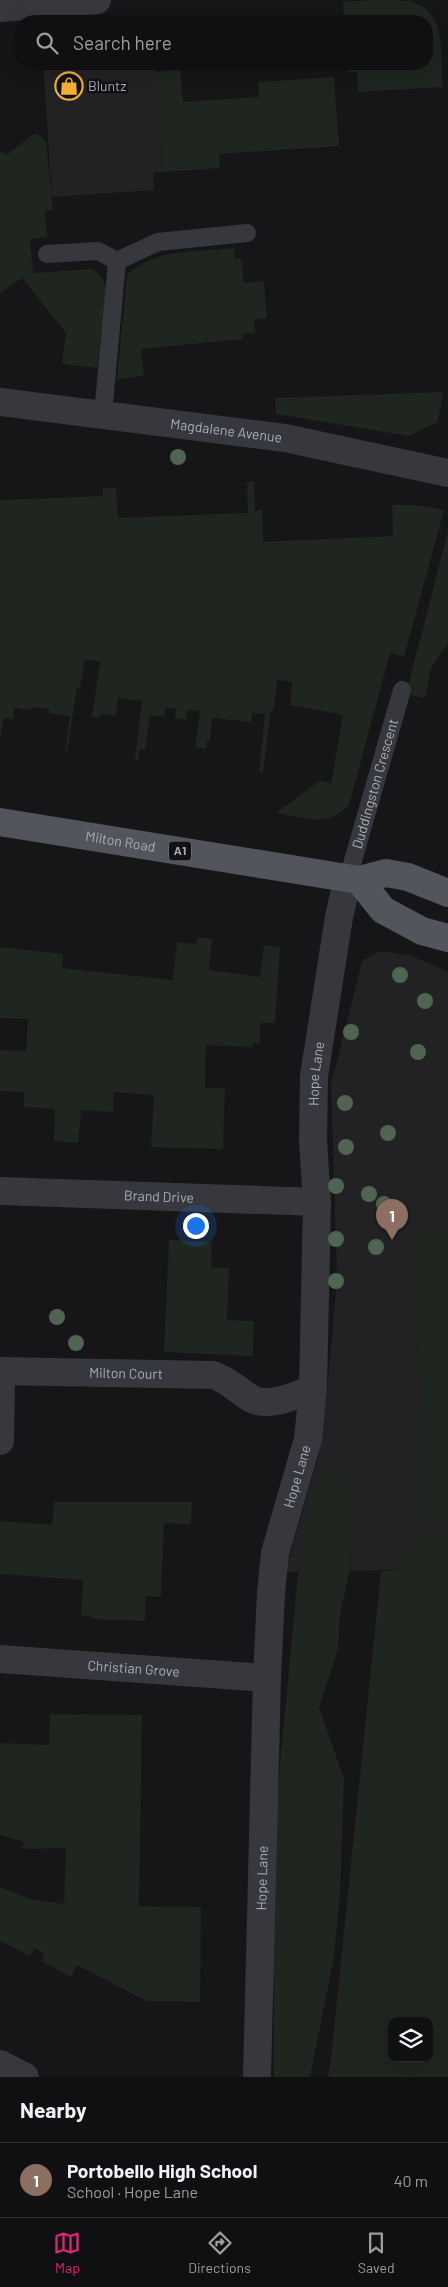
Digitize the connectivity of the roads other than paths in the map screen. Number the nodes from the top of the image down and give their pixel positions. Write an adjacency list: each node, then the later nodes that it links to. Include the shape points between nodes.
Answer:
1 (97, 0): 2 (street)
2 (0, 8)
3 (247, 233): 5 (lane, via 158,242)
4 (47, 254): 5 (lane, via 98,252)
5 (117, 261): 7 (lane)
6 (0, 402): 7 (street, Magdalene Avenue)
7 (102, 414): 8 (street, Magdalene Avenue, via 285,438)
8 (448, 473)
9 (402, 690): 11 (lane, Duddingston Crescent)
10 (0, 822): 11 (main road, Milton Road / A1)
11 (354, 879): 12 (main road, Milton Road / A1, via 386,873 408,877); 13 (main road, via 383,910 422,931); 15 (street, Hope Lane, via 339,917 314,1076 313,1141)
12 (448, 893)
13 (448, 938)
14 (0, 1191): 15 (street, Brand Drive)
15 (317, 1202): 16 (street, Hope Lane)
16 (313, 1389): 17 (street, Milton Court, via 271,1401 254,1400 225,1379 213,1375 1,1371); 19 (street, Hope Lane, via 304,1458 275,1553)
17 (0, 1441)
18 (0, 1659): 19 (street, Christian Grove)
19 (266, 1678): 22 (street, Hope Lane)
20 (0, 2064): 21 (street)
21 (25, 2077)
22 (257, 2077)

